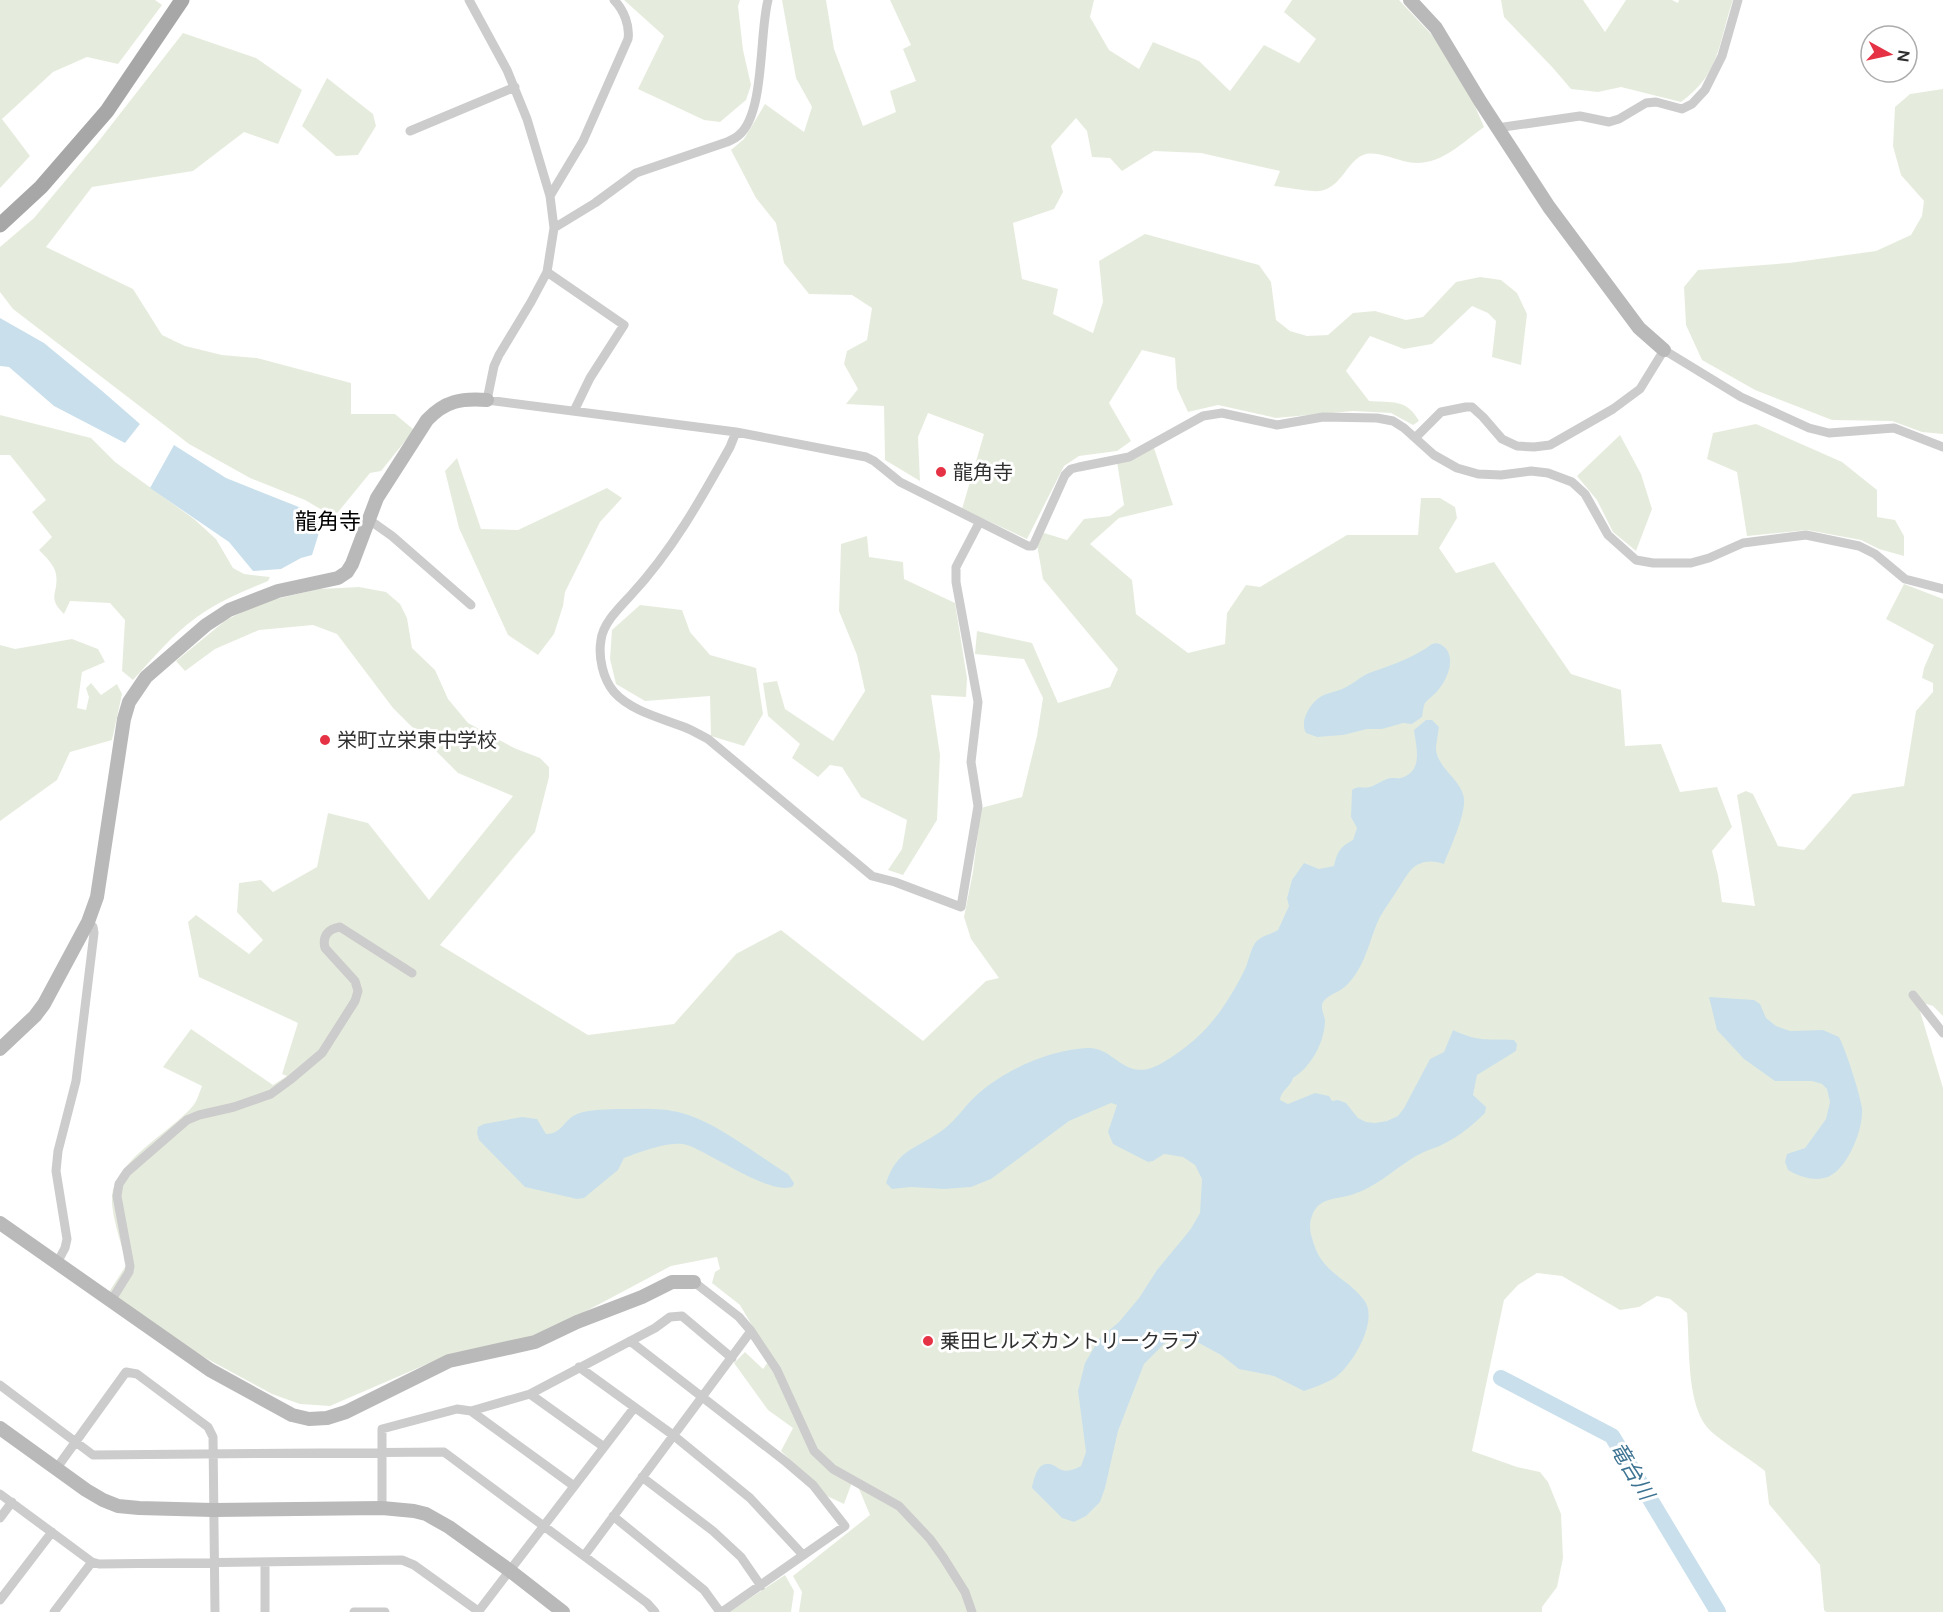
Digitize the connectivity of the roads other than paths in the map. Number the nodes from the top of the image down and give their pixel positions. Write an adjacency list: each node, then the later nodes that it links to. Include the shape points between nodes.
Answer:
1 (183, 0): 11 (main road, via 107,111 41,187)
2 (469, 0): 7 (street)
3 (614, 0): 10 (street, via 623,12 628,39 584,141)
4 (768, 0): 12 (street, via 757,98 740,135 636,173)
5 (1410, 0): 8 (street, via 1436,27)
6 (1737, 0): 8 (street, via 1722,56 1705,90 1692,105 1682,109 1646,103 1609,122 1580,117)
7 (515, 87): 9 (street); 10 (street)
8 (1497, 128): 14 (street, via 1549,207 1639,328)
9 (410, 131)
10 (550, 196): 12 (street)
11 (0, 225)
12 (555, 228): 13 (street)
13 (547, 272): 15 (street, via 499,355); 16 (street, via 624,325)
14 (1664, 350): 18 (street, via 1634,394 1550,445 1517,446 1502,439 1484,417 1466,406 1441,412); 19 (street, via 1741,397 1809,428 1829,433 1894,428)
15 (487, 400): 16 (street); 20 (street, via 450,402 432,415 377,498)
16 (574, 411): 17 (street)
17 (736, 432): 21 (street, via 866,457 900,482); 21 (street, via 681,532 613,615 601,639 605,679 622,699 708,739 872,876 961,907 978,806 971,762 978,702 956,567)
18 (1416, 437): 21 (street, via 1393,421 1377,418 1323,417 1276,425 1222,413 1203,416 1129,457 1071,470 1065,475 1033,546); 22 (street, via 1434,455 1457,468 1478,474 1548,473 1572,482 1585,494 1608,535 1635,560 1691,562 1743,543 1806,535 1859,546 1905,579)
19 (1943, 447)
20 (368, 519): 23 (street); 24 (street, via 352,564 339,578 278,591 229,610 146,677 129,702 124,719 99,885)
21 (980, 524)
22 (1943, 589)
23 (471, 605)
24 (88, 922): 28 (street, via 44,1004); 30 (street, via 94,933 84,1028 56,1171 67,1239)
25 (412, 973): 32 (street, via 340,927 326,934 325,948 355,981 355,1001 322,1053 290,1080 271,1094 187,1120 127,1172 117,1196 130,1266)
26 (1913, 995): 27 (street)
27 (1943, 1033)
28 (0, 1049)
29 (0, 1223): 30 (street)
30 (57, 1263): 32 (street)
31 (694, 1282): 32 (street, via 672,1282 536,1342 449,1361 345,1412 309,1419 292,1415 210,1370); 33 (street, via 739,1317)
32 (111, 1301)
33 (750, 1331): 35 (street); 76 (street, via 777,1370 814,1451 833,1469 899,1506 943,1557 965,1592)
34 (630, 1341): 35 (street, via 670,1317 682,1316); 36 (street); 39 (street)
35 (732, 1358): 39 (street)
36 (579, 1367): 38 (street); 40 (street)
37 (0, 1385): 44 (street)
38 (530, 1394): 41 (street); 45 (street)
39 (702, 1397): 43 (street); 59 (street, via 813,1485 845,1526)
40 (634, 1408): 43 (street); 45 (street)
41 (471, 1411): 46 (street, via 457,1409 382,1429); 50 (street)
42 (0, 1428): 48 (street)
43 (673, 1435): 49 (street); 59 (street, via 750,1498)
44 (75, 1442): 47 (street, via 96,1455); 47 (street, via 123,1374 130,1371 208,1427 213,1437); 48 (street)
45 (604, 1447): 50 (street)
46 (382, 1452): 47 (street); 53 (street); 57 (street, via 448,1454)
47 (213, 1453): 54 (street)
48 (56, 1469): 54 (street, via 95,1496 118,1506)
49 (642, 1477): 55 (street); 65 (street, via 713,1531 741,1557)
50 (574, 1486): 57 (street)
51 (0, 1494): 52 (street)
52 (12, 1502): 56 (street); 58 (street)
53 (382, 1508): 54 (street); 64 (street, via 431,1517)
54 (213, 1510): 63 (street)
55 (613, 1516): 60 (street); 75 (street, via 704,1590)
56 (0, 1518)
57 (543, 1526): 60 (street); 64 (street)
58 (52, 1532): 61 (street); 66 (street)
59 (803, 1555): 65 (street)
60 (584, 1556): 74 (street)
61 (92, 1562): 63 (street); 67 (street)
62 (265, 1562): 63 (street); 69 (street); 72 (street, via 402,1560)
63 (214, 1563): 68 (street)
64 (509, 1570): 72 (street); 73 (street)
65 (761, 1586): 75 (street)
66 (0, 1600)
67 (54, 1612)
68 (214, 1612)
69 (265, 1612)
70 (354, 1612): 71 (street)
71 (385, 1612)
72 (478, 1612)
73 (563, 1612)
74 (655, 1612)
75 (721, 1612)
76 (972, 1612)

